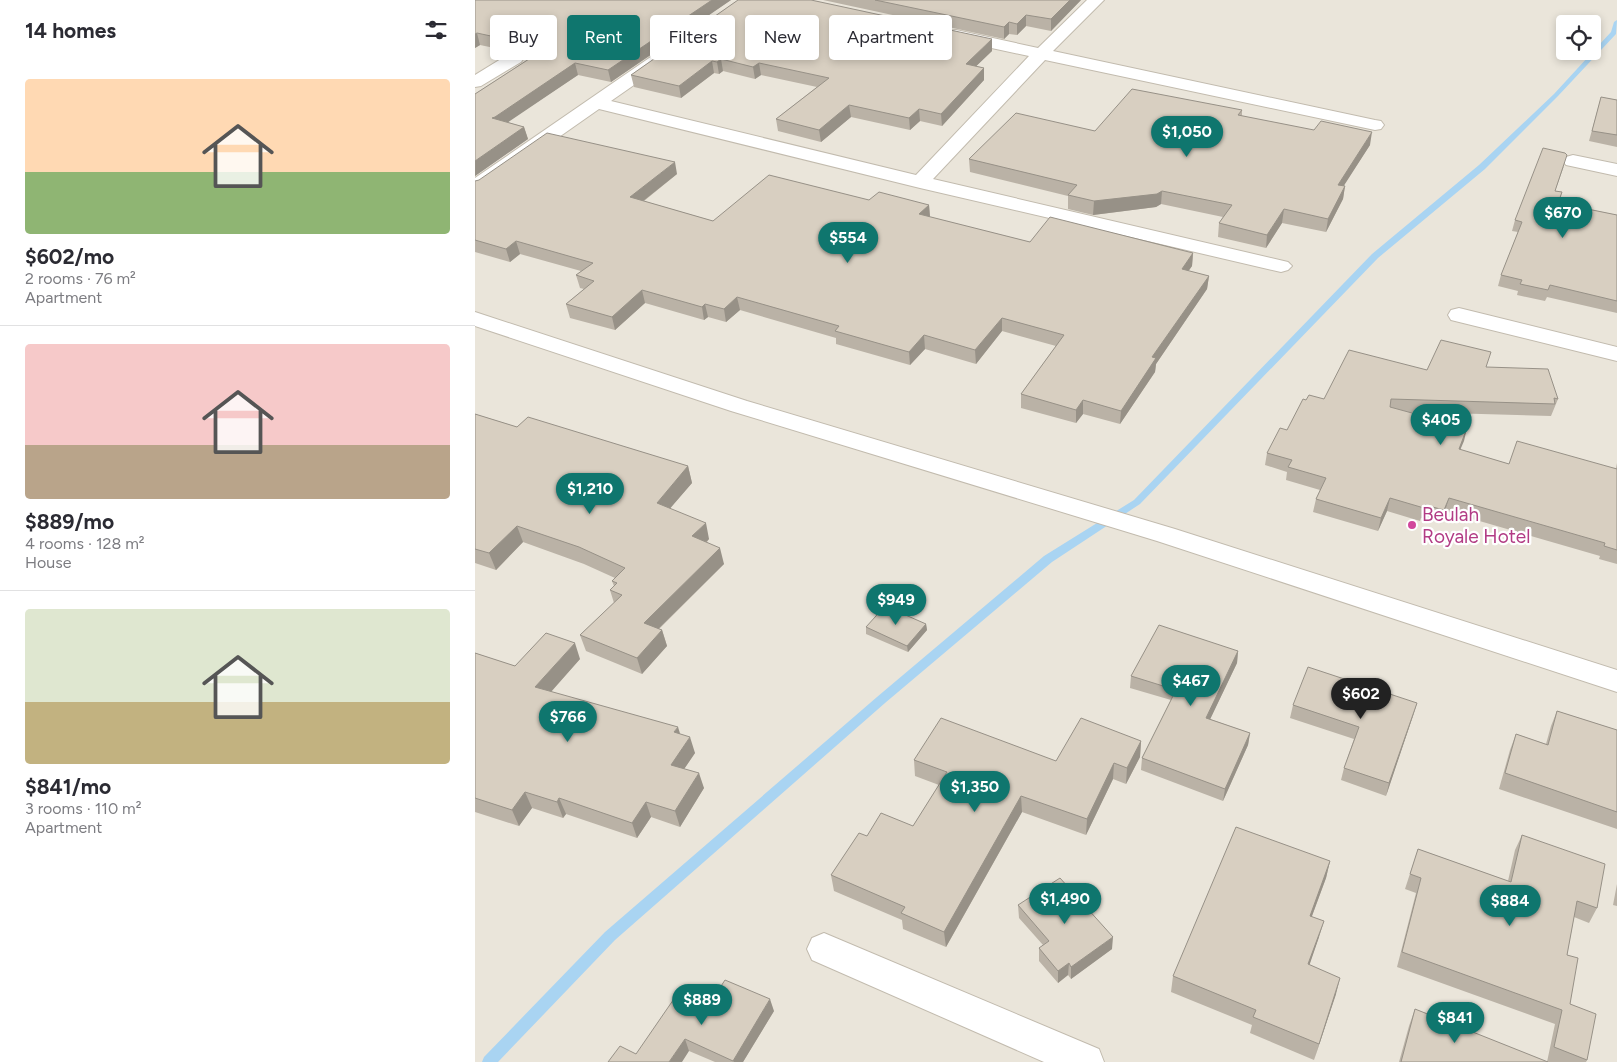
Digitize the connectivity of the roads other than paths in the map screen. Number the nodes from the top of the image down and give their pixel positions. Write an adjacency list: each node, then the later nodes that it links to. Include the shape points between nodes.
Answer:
1 (1096, 0): 3 (street)
2 (952, 34): 3 (street)
3 (1042, 54): 8 (street); 11 (street)
4 (512, 60): 6 (street)
5 (657, 60): 7 (street)
6 (475, 82)
7 (596, 103): 11 (street); 12 (street)
8 (1375, 125)
9 (1573, 162): 10 (street)
10 (1617, 170)
11 (920, 182): 13 (street)
12 (475, 187)
13 (1281, 266)
14 (1459, 315): 16 (street)
15 (475, 319): 17 (street, via 739,406 1110,518)
16 (1617, 354)
17 (1617, 681)
18 (824, 949): 19 (street)
19 (1086, 1062)

